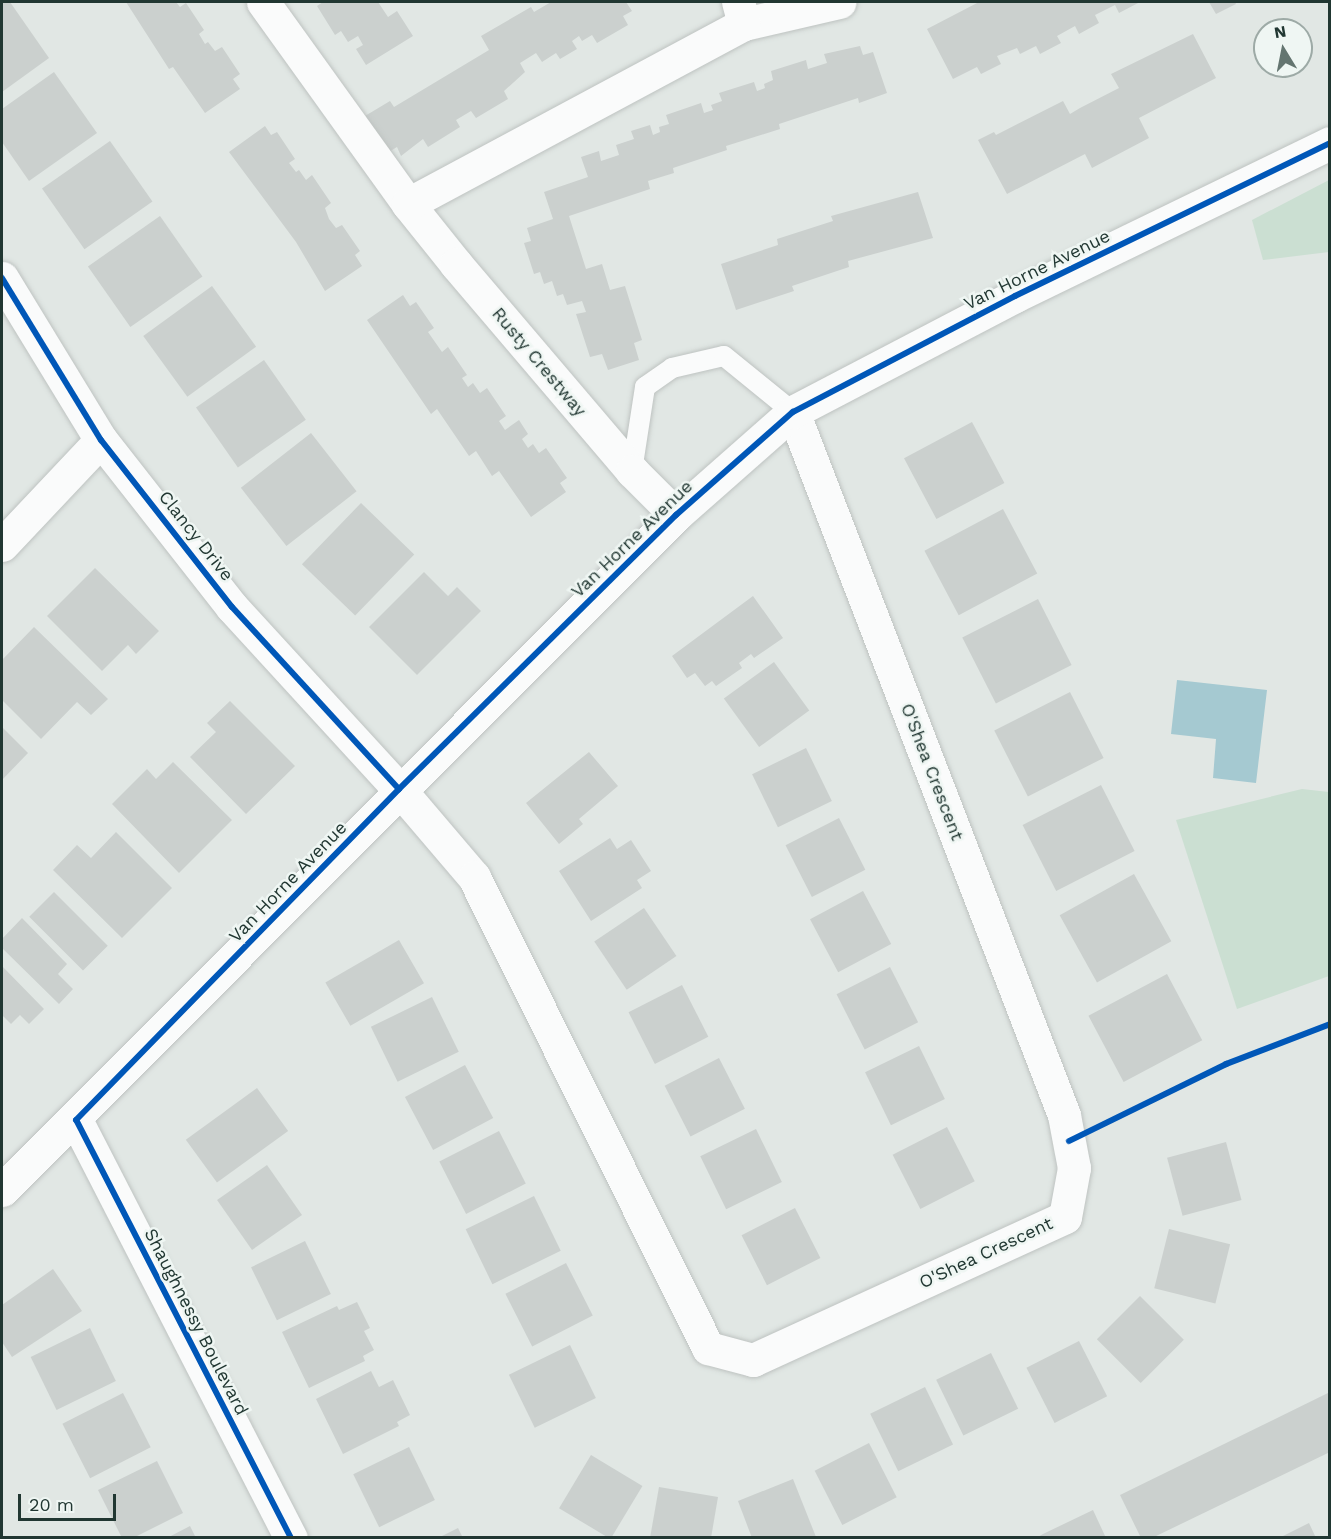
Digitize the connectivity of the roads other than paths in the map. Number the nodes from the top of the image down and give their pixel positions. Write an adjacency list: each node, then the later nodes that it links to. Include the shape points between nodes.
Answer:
1 (263, 2): 5 (street, Rusty Crestway)
2 (839, 2): 3 (street)
3 (741, 13): 5 (street)
4 (1329, 143): 7 (street, Van Horne Avenue, via 1015,296)
5 (408, 204): 9 (street, Rusty Crestway)
6 (2, 278): 8 (street, Clancy Drive)
7 (793, 412): 9 (lane, via 724,356 672,368 645,387); 10 (street, Van Horne Avenue); 12 (street, O'Shea Crescent, via 1064,1115 1074,1168 1065,1217 753,1360 708,1348 474,877)
8 (101, 440): 11 (street); 12 (street, Clancy Drive, via 232,607)
9 (632, 471): 10 (street, Rusty Crestway)
10 (676, 515): 12 (street, Van Horne Avenue)
11 (2, 546)
12 (399, 789): 13 (street, Van Horne Avenue)
13 (76, 1120): 14 (street, Van Horne Avenue); 15 (street, Shaughnessy Boulevard)
14 (2, 1190)
15 (291, 1538)

